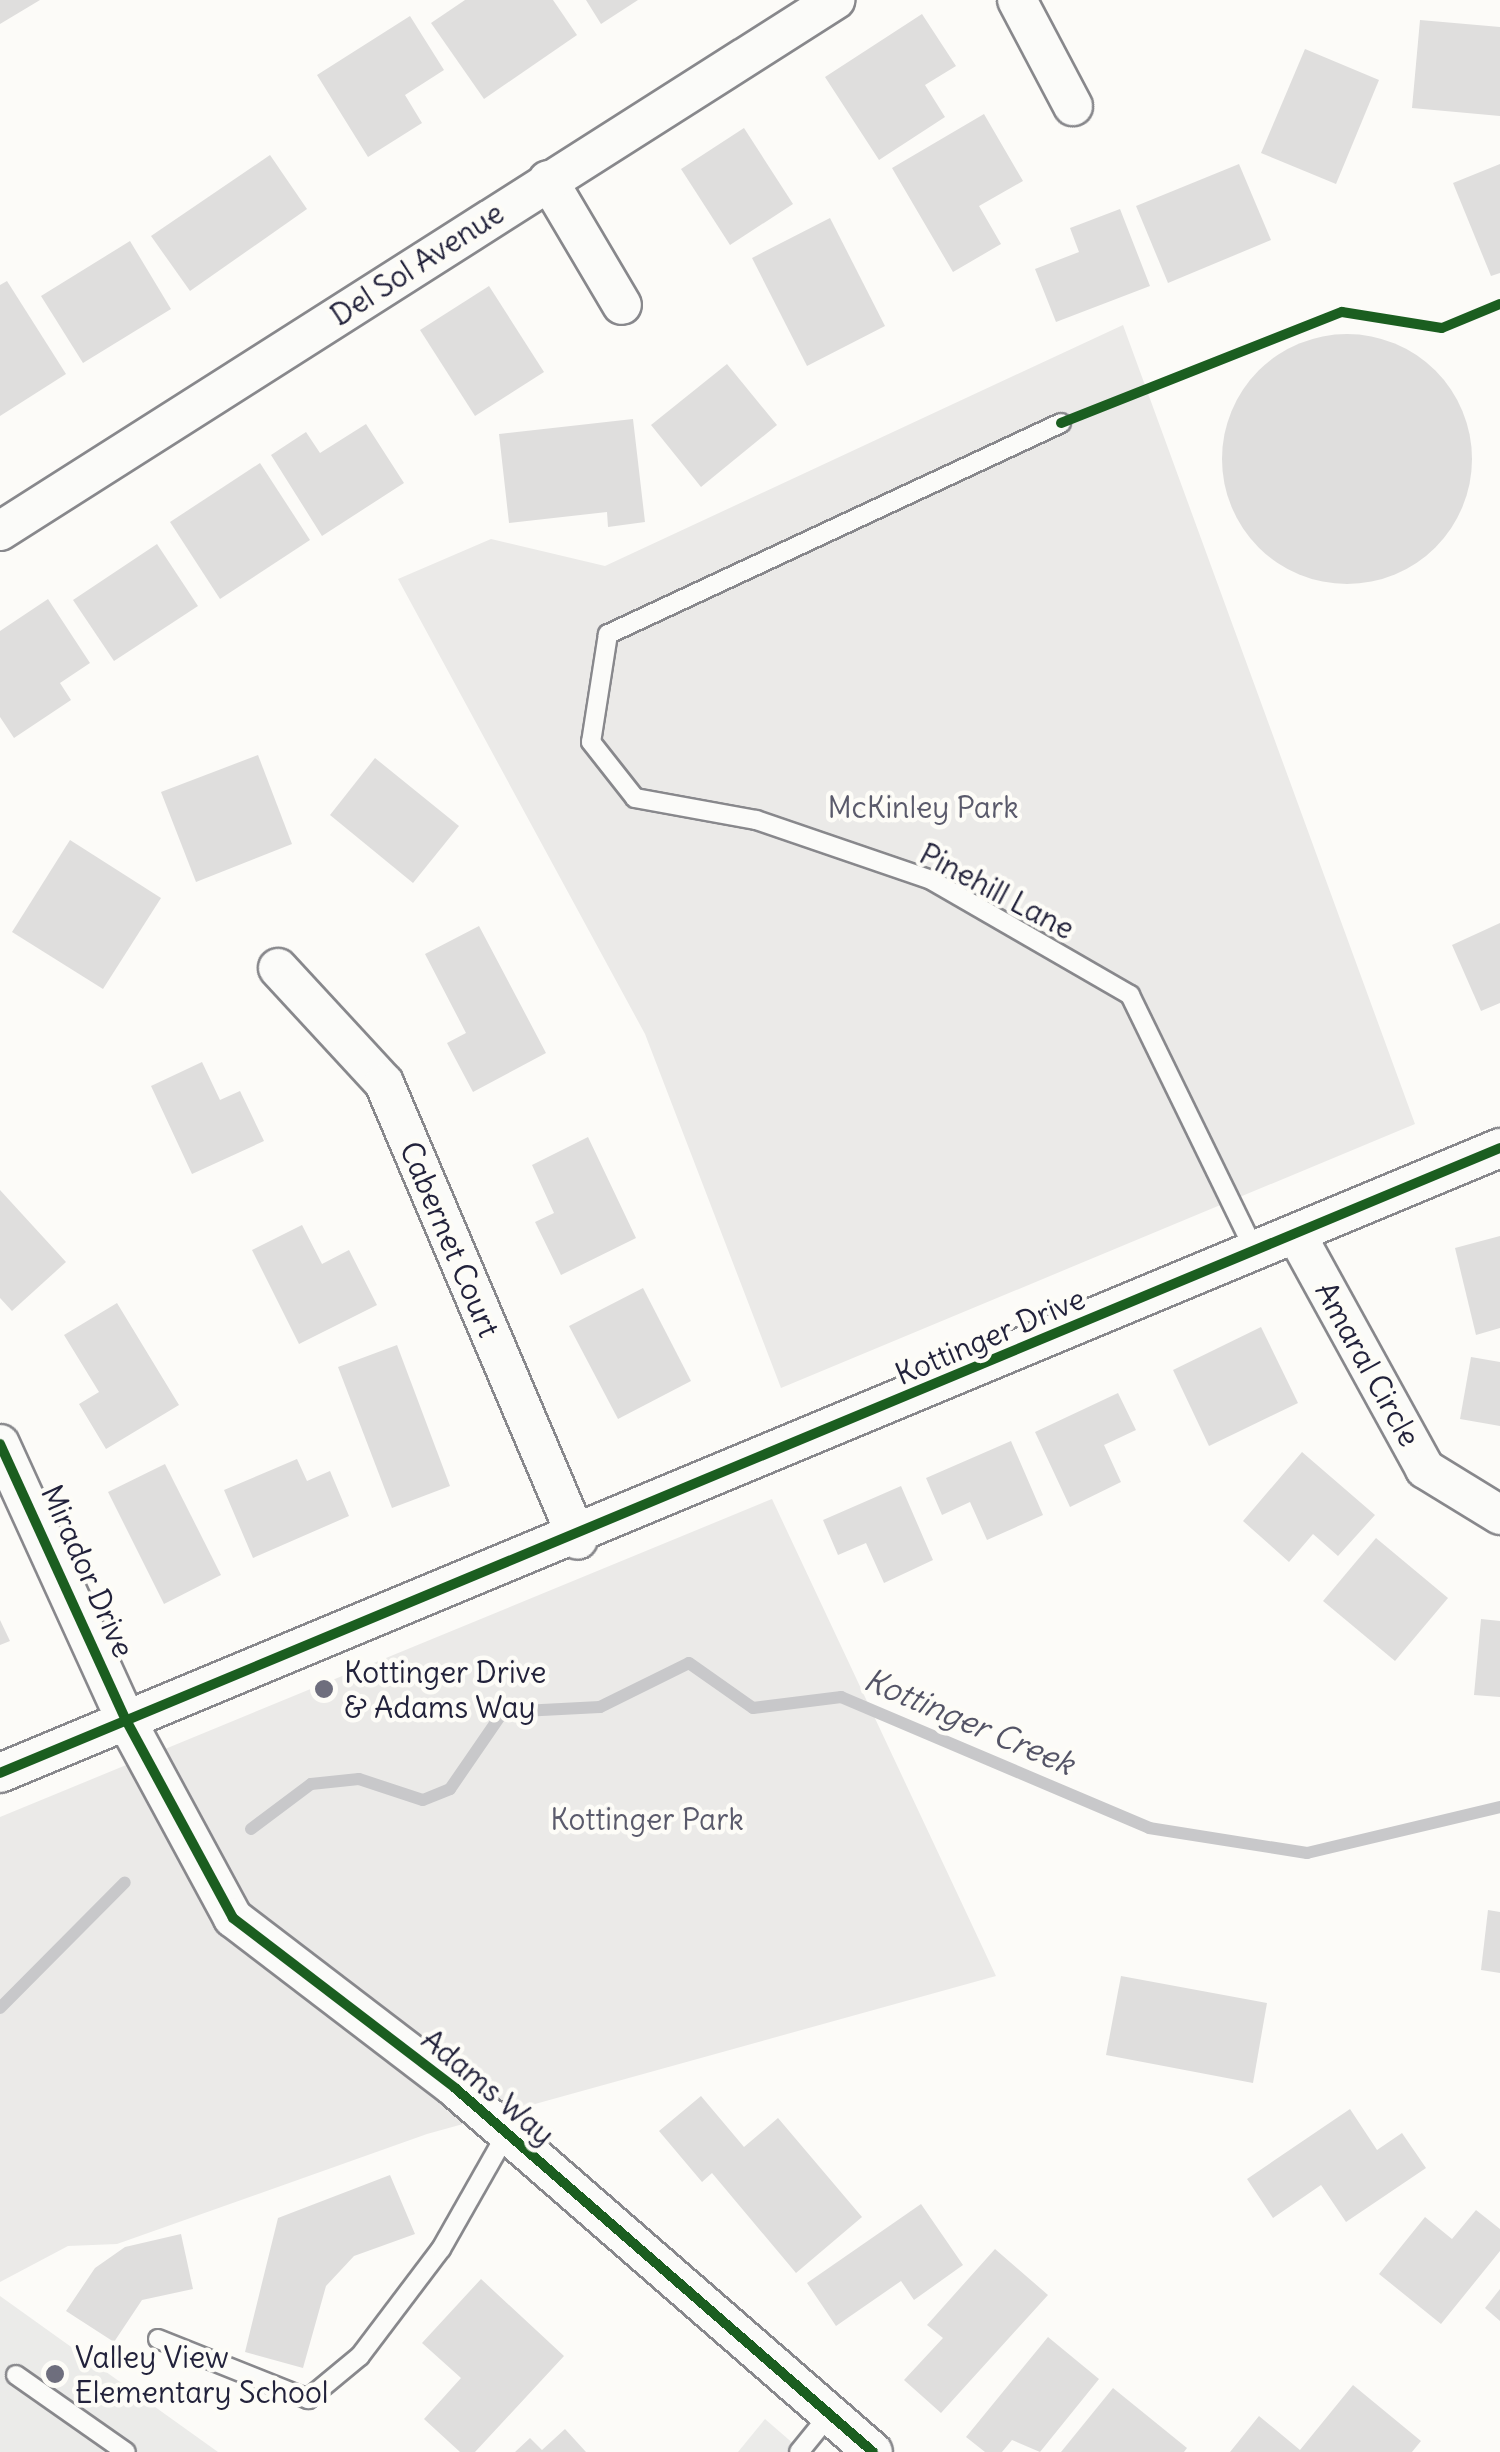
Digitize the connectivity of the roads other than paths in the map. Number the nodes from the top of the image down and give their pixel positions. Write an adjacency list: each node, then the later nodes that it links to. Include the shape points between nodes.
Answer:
1 (835, 0): 4 (street, Del Sol Avenue)
2 (1018, 0): 3 (street)
3 (1073, 106)
4 (548, 180): 5 (street); 7 (street, Del Sol Avenue)
5 (622, 305)
6 (1061, 423): 11 (lane, Pinehill Lane, via 608,634 591,742 635,798 756,820 931,880 1130,996)
7 (0, 531)
8 (278, 968): 14 (street, Cabernet Court, via 384,1083)
9 (1500, 1148): 10 (street, Kottinger Drive)
10 (1296, 1234): 11 (street, Kottinger Drive); 13 (street, Amaral Circle, via 1425,1469)
11 (1255, 1251): 14 (street, Kottinger Drive)
12 (0, 1444): 15 (street, Mirador Drive)
13 (1500, 1515)
14 (578, 1539): 15 (street, Kottinger Drive)
15 (126, 1720): 16 (street, Kottinger Drive); 17 (street, Adams Way, via 233,1918)
16 (0, 1773)
17 (507, 2133): 18 (lane, via 418,2280 360,2356 308,2399); 20 (street, Adams Way)
18 (158, 2339)
19 (16, 2375): 21 (lane)
20 (830, 2414): 22 (lane); 23 (street, Adams Way)
21 (126, 2452)
22 (799, 2452)
23 (873, 2452)

